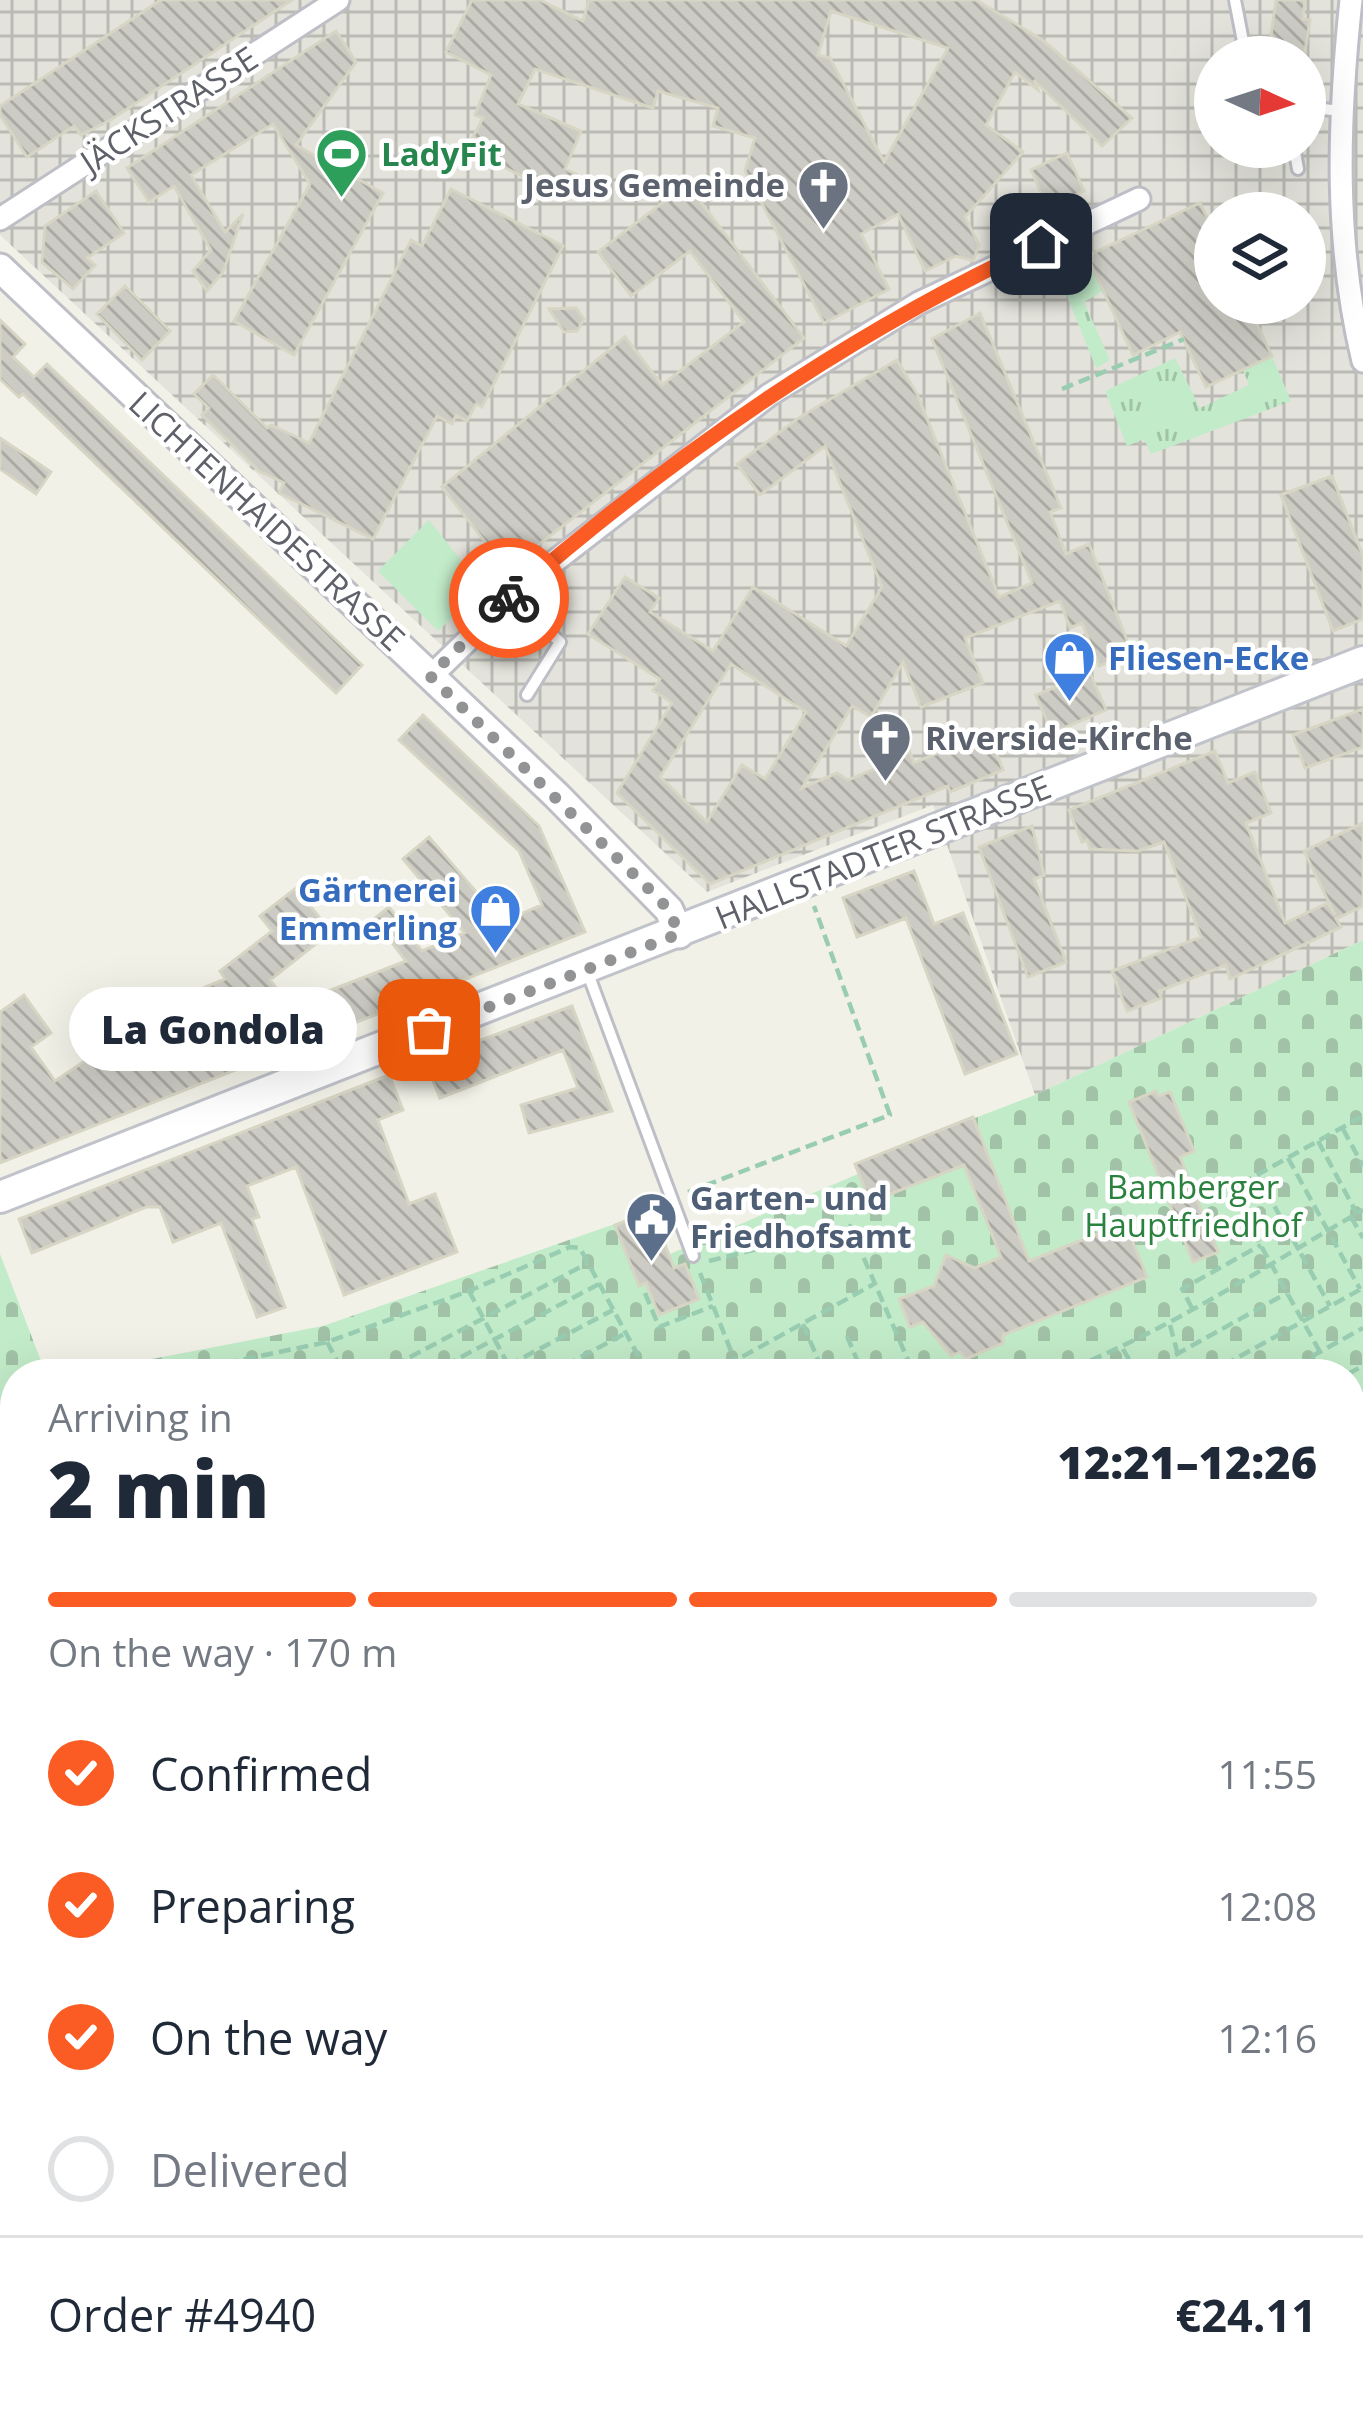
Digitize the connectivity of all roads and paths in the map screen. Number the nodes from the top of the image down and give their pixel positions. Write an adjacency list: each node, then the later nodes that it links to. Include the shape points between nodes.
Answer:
1 (338, 0): 8 (street, JÄCKSTRASSE)
2 (1235, 0): 4 (lane)
3 (1351, 0): 6 (street)
4 (1242, 36)
5 (1326, 109): 6 (lane)
6 (1341, 111): 11 (street, via 1345,274)
7 (1139, 199): 13 (street, via 935,294 833,352)
8 (0, 219)
9 (0, 268): 15 (street, LICHTENHAIDESTRASSE)
10 (1184, 339): 12 (path)
11 (1363, 361)
12 (1062, 389)
13 (511, 596): 15 (street); 16 (lane, via 560,642)
14 (1363, 662): 17 (main road, HALLSTADTER STRASSE)
15 (430, 676): 18 (street, LICHTENHAIDESTRASSE, via 654,894)
16 (527, 695)
17 (806, 884): 18 (main road, HALLSTADTER STRASSE); 27 (path, via 890,1115)
18 (679, 934): 19 (main road, HALLSTADTER STRASSE)
19 (586, 968): 26 (main road, HALLSTADTER STRASSE); 27 (lane)
20 (1363, 1116): 21 (path)
21 (1342, 1128): 22 (path); 24 (path)
22 (1318, 1142): 23 (path); 28 (path)
23 (1288, 1158): 25 (path); 29 (path)
24 (1363, 1166)
25 (1257, 1175): 31 (path, via 1230,1190); 32 (path)
26 (0, 1197)
27 (672, 1198): 33 (lane)
28 (1357, 1214): 29 (path); 30 (path)
29 (1327, 1230): 32 (path); 38 (path)
30 (1363, 1238)
31 (1261, 1245): 34 (path); 44 (path, via 1181,1289)
32 (1297, 1247): 34 (path); 43 (path)
33 (693, 1256)
34 (1270, 1262): 41 (path); 44 (path)
35 (588, 1263): 36 (path); 39 (path, via 570,1247); 46 (path)
36 (599, 1284): 45 (path); 53 (path)
37 (875, 1284): 42 (path, via 850,1226 697,1264); 48 (path); 71 (path)
38 (1362, 1288): 43 (path)
39 (470, 1291): 46 (path); 54 (path)
40 (646, 1293): 42 (path, via 659,1327)
41 (1287, 1293): 47 (path); 57 (path)
42 (713, 1306): 67 (path)
43 (1330, 1306): 47 (path)
44 (1192, 1308): 49 (path)
45 (613, 1310): 51 (path); 64 (path)
46 (483, 1318): 53 (path); 61 (path)
47 (1303, 1321): 56 (path); 75 (path)
48 (803, 1324): 68 (path); 69 (path)
49 (1170, 1325): 55 (path); 57 (path)
50 (1363, 1328): 56 (path)
51 (626, 1333): 65 (path); 66 (path)
52 (847, 1336): 70 (path)
53 (495, 1339): 62 (path); 63 (path)
54 (327, 1342): 59 (path); 60 (path)
55 (1123, 1349): 72 (path); 73 (path)
56 (1320, 1352): 58 (path)
57 (1175, 1355): 74 (path)
58 (1312, 1356): 76 (path); 77 (path)
59 (258, 1359)
60 (336, 1359)
61 (405, 1359)
62 (457, 1359)
63 (505, 1359)
64 (519, 1359)
65 (577, 1359)
66 (639, 1359)
67 (734, 1359)
68 (739, 1359)
69 (818, 1359)
70 (857, 1359)
71 (908, 1359)
72 (1097, 1359)
73 (1129, 1359)
74 (1177, 1359)
75 (1235, 1359)
76 (1307, 1359)
77 (1314, 1359)

